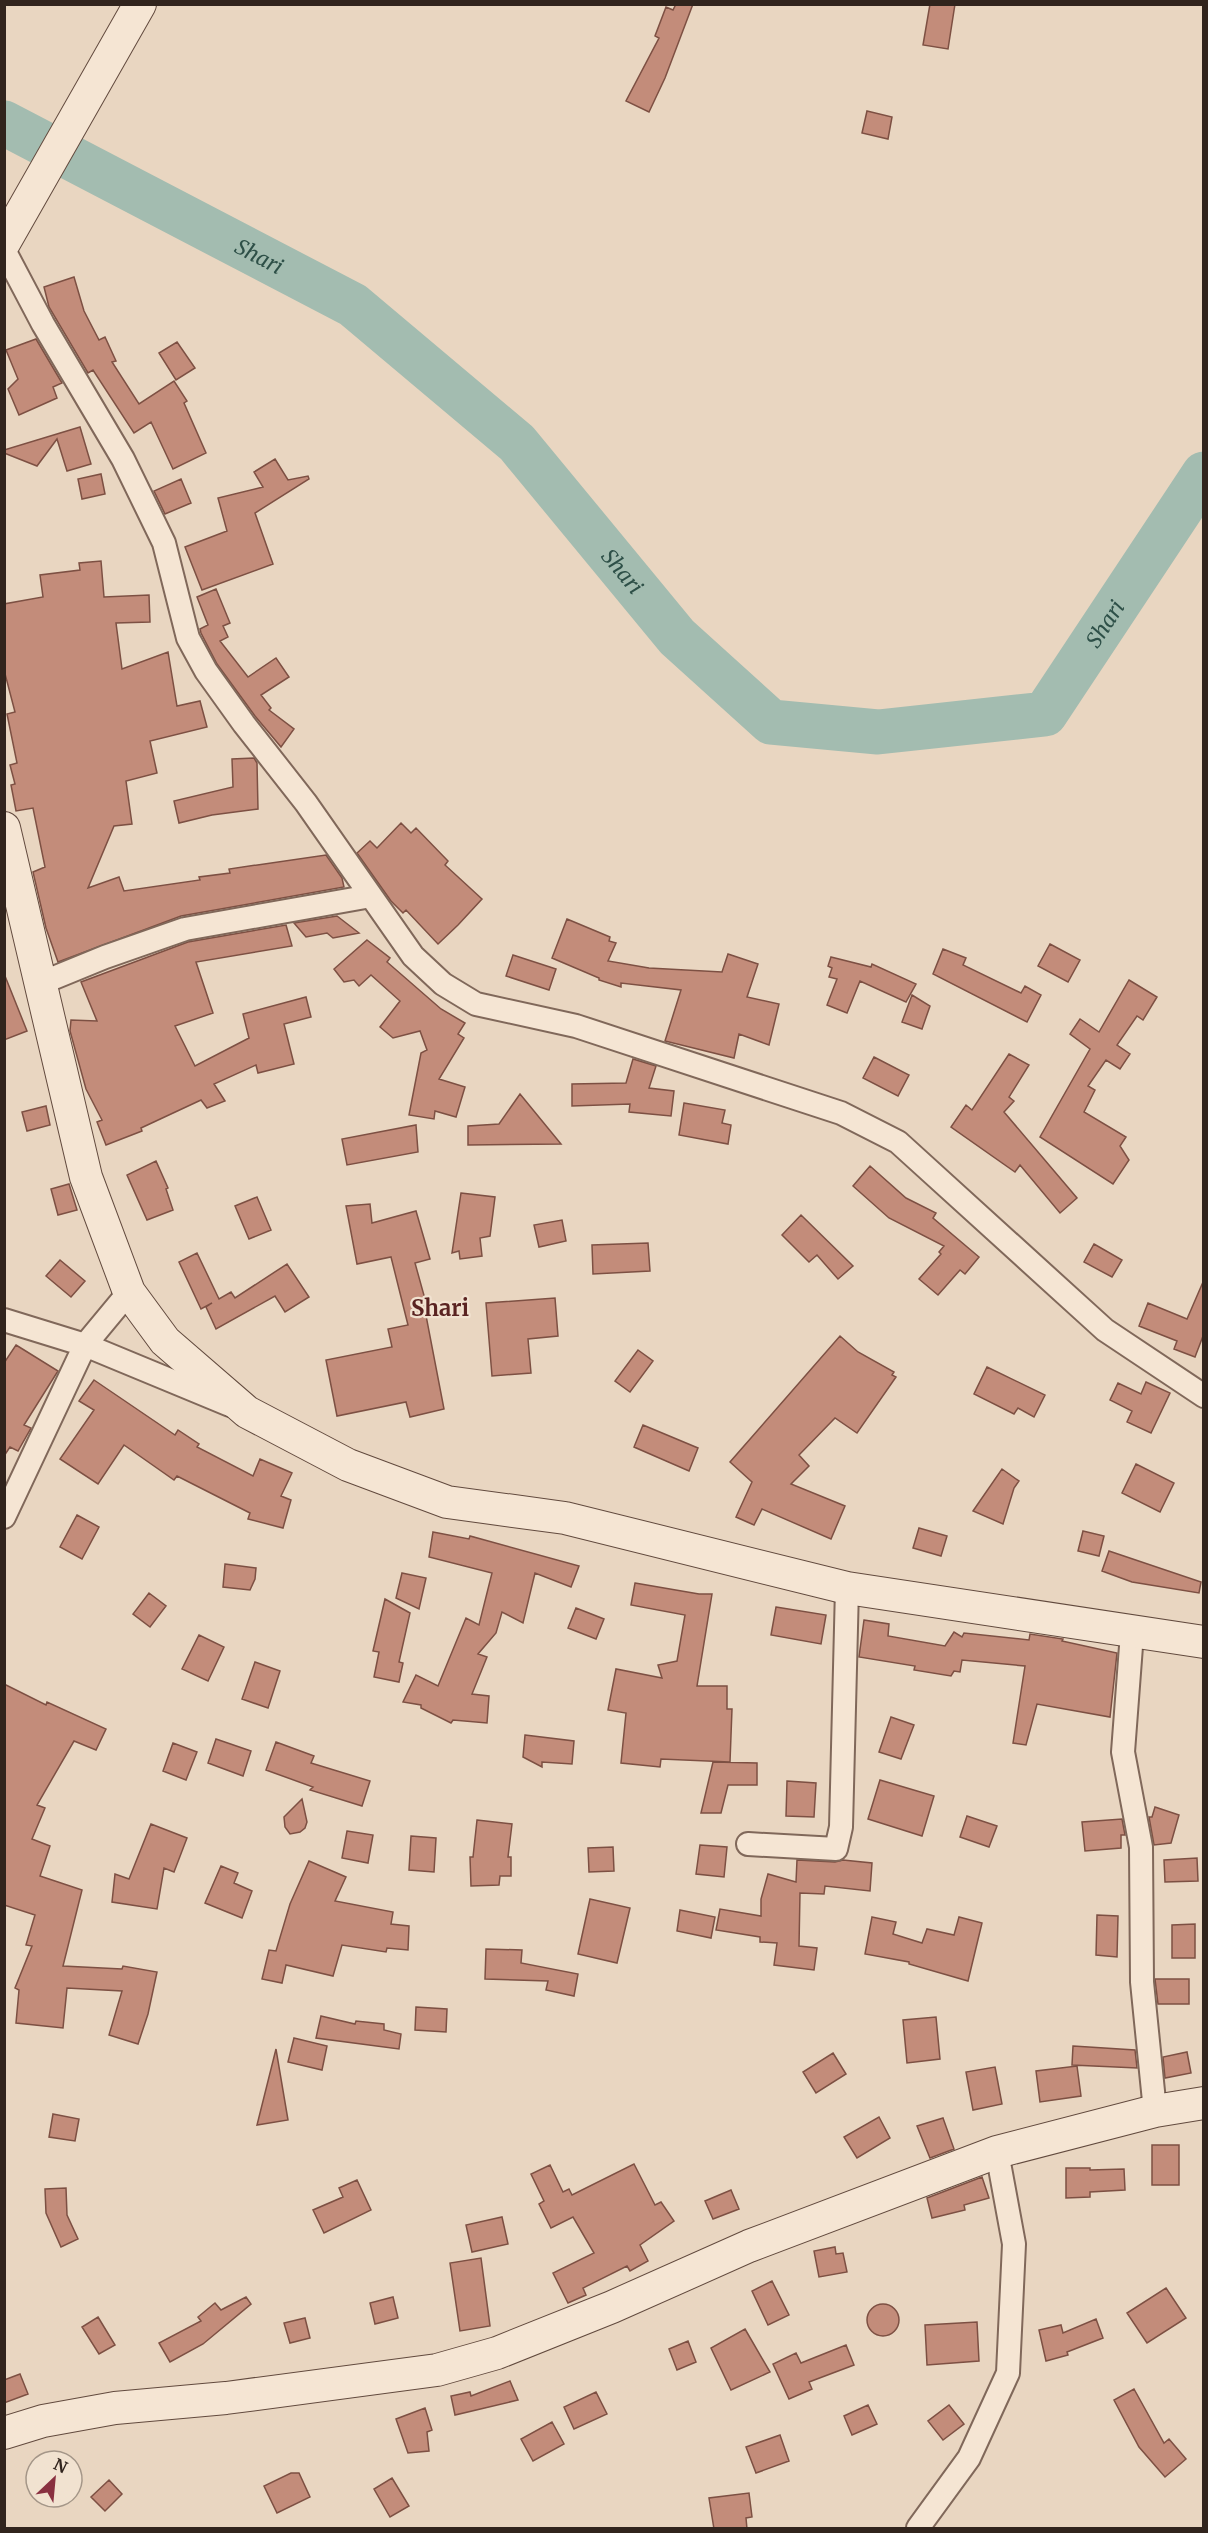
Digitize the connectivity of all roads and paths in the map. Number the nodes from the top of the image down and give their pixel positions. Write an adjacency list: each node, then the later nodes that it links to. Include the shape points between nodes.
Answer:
1 (140, 4): 2 (street)
2 (4, 243)
3 (4, 250): 5 (street, via 123,459 164,543 188,638 206,671)
4 (4, 828): 6 (street)
5 (371, 896): 6 (street, via 185,929); 10 (street, via 413,956 443,984 477,1004 576,1026 760,1085 841,1113 898,1142 1105,1330)
6 (39, 984): 7 (street, via 86,1177)
7 (129, 1292): 9 (street); 11 (street, via 165,1341)
8 (4, 1320): 9 (street)
9 (85, 1345): 11 (street); 12 (street)
10 (1203, 1396)
11 (247, 1412): 13 (street, via 348,1465 447,1502 565,1518)
12 (4, 1517)
13 (847, 1588): 14 (street); 16 (street, via 841,1827 836,1849)
14 (1132, 1633): 15 (street); 18 (street, via 1122,1752 1141,1847 1142,1982)
15 (1203, 1642)
16 (748, 1844)
17 (1203, 2103): 18 (street)
18 (1155, 2110): 19 (street)
19 (998, 2152): 20 (street, via 749,2246 497,2353 437,2370 226,2398 115,2408 43,2421); 21 (street, via 1014,2244 1008,2373 969,2458)
20 (4, 2433)
21 (918, 2529)

